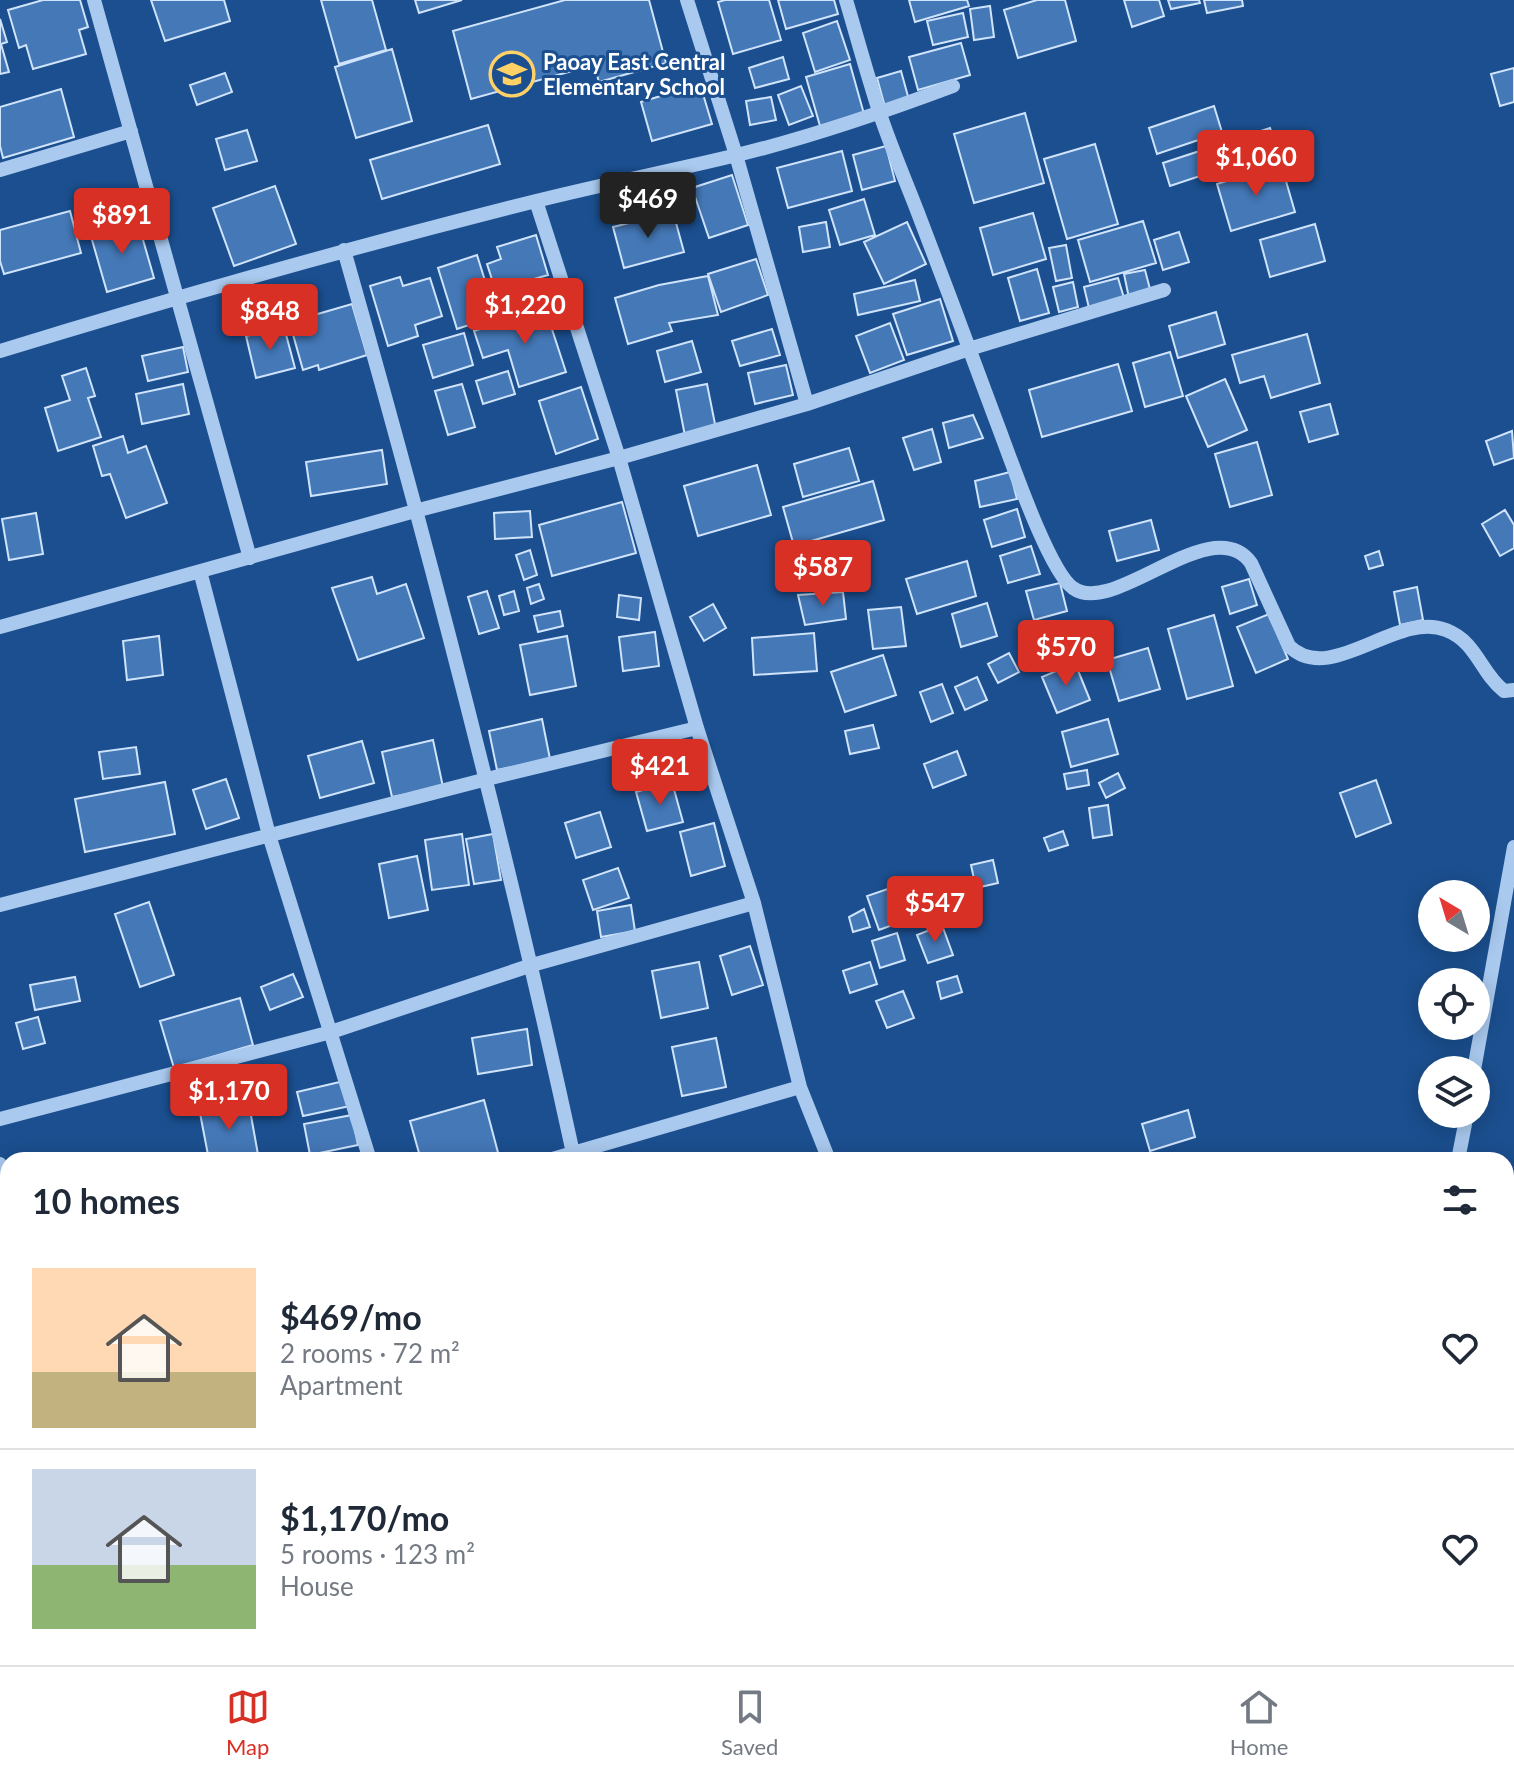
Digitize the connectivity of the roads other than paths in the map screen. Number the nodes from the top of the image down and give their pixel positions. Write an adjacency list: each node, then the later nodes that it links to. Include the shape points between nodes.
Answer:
1 (94, 0): 6 (street)
2 (687, 0): 7 (street)
3 (846, 0): 5 (street)
4 (953, 86): 5 (street)
5 (880, 113): 7 (street); 13 (street)
6 (131, 131): 8 (street); 12 (street)
7 (736, 155): 9 (street); 15 (street)
8 (0, 170)
9 (536, 201): 10 (street); 16 (street)
10 (344, 250): 12 (street); 17 (street)
11 (1164, 290): 13 (street)
12 (178, 296): 14 (street); 18 (street)
13 (969, 349): 15 (street); 21 (street, via 1047,547 1071,588 1082,593 1123,586 1192,553 1232,548 1251,563 1289,646 1299,656 1329,657 1401,631 1435,627 1469,643 1493,682 1504,691)
14 (0, 351)
15 (807, 404): 16 (street)
16 (619, 458): 17 (street); 22 (street)
17 (415, 511): 18 (street); 23 (street)
18 (250, 558): 19 (street)
19 (200, 571): 20 (street); 24 (street)
20 (0, 627)
21 (1514, 690)
22 (697, 728): 23 (street); 26 (street)
23 (487, 779): 24 (street); 28 (street)
24 (269, 835): 27 (street); 29 (street)
25 (1514, 847): 30 (street)
26 (754, 903): 28 (street); 31 (street)
27 (0, 905)
28 (532, 965): 29 (street); 35 (street)
29 (331, 1032): 32 (street); 34 (street)
30 (1477, 1056)
31 (800, 1087): 36 (street); 37 (street)
32 (0, 1119)
33 (1464, 1128): 38 (street)
34 (368, 1152)
35 (573, 1152)
36 (576, 1152)
37 (826, 1152)
38 (1460, 1152)

